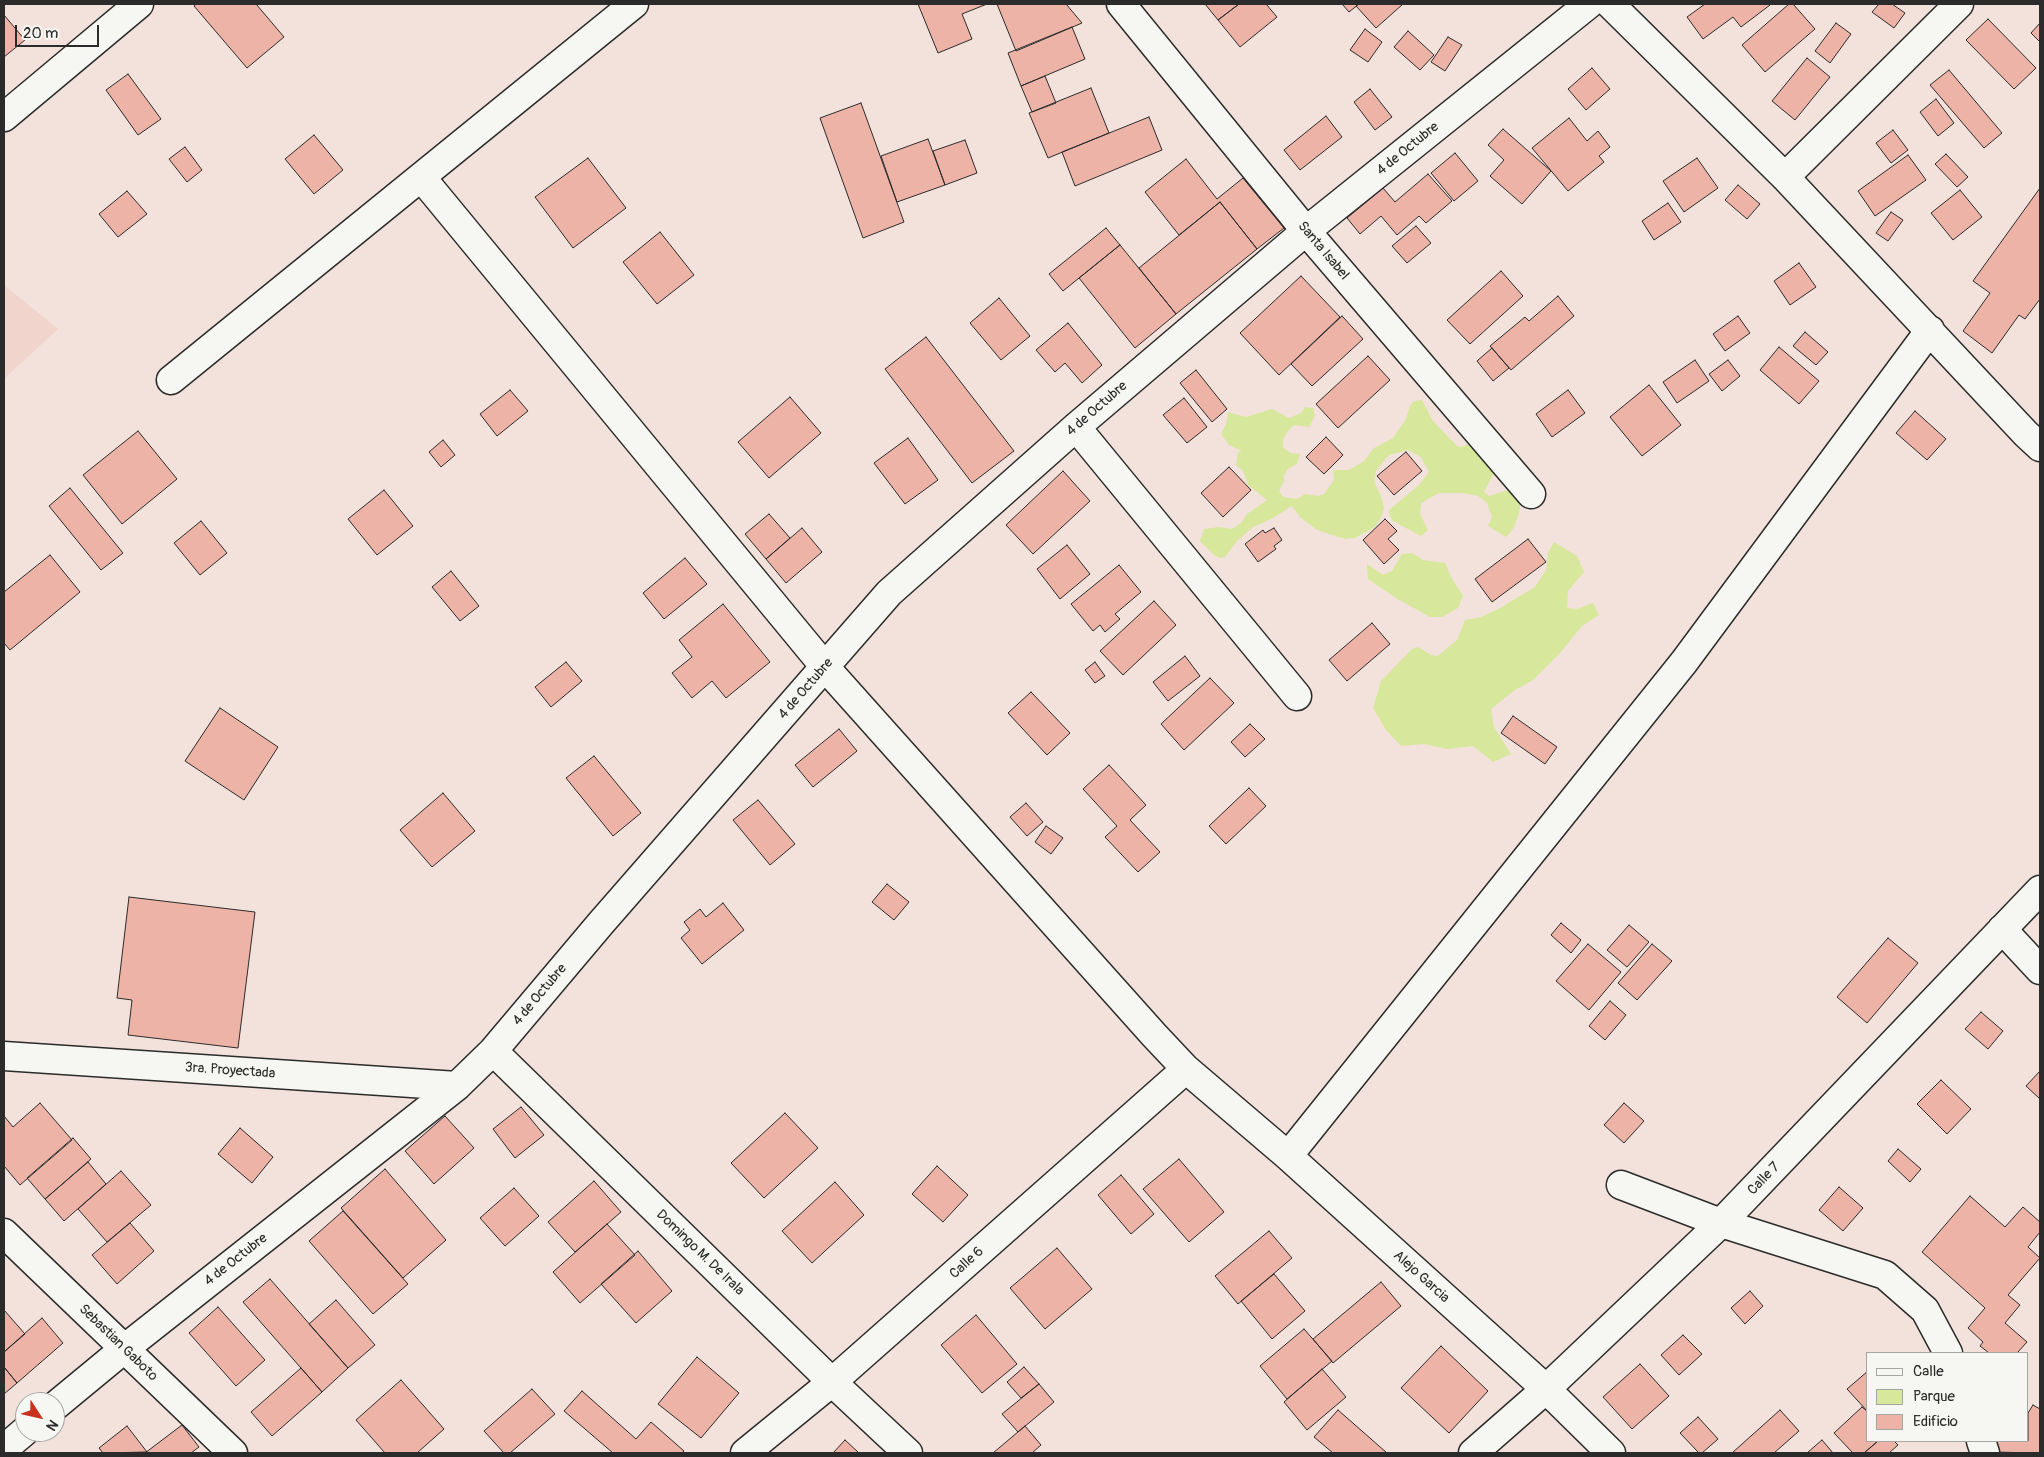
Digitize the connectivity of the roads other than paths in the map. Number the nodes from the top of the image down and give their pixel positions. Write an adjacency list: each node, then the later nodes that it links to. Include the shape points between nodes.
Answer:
1 (139, 4): 7 (street)
2 (634, 4): 8 (street)
3 (1121, 4): 10 (street, Santa Isabel)
4 (1589, 4): 10 (street, 4 de Octubre)
5 (1610, 4): 9 (street)
6 (1959, 4): 9 (street)
7 (4, 118)
8 (421, 177): 12 (street); 16 (street, Alejo Garcia)
9 (1785, 177): 11 (street)
10 (1306, 231): 13 (street, 4 de Octubre); 15 (street, Santa Isabel)
11 (1930, 330): 14 (street); 25 (street, via 1684,662)
12 (171, 380)
13 (1076, 427): 16 (street, 4 de Octubre, via 889,594); 17 (street)
14 (2035, 433)
15 (1530, 494)
16 (825, 667): 21 (street, 4 de Octubre); 23 (street, Alejo Garcia)
17 (1297, 696)
18 (2040, 890): 19 (street, Calle 7)
19 (2002, 929): 20 (street); 27 (street, Calle 7)
20 (2040, 970)
21 (493, 1051): 24 (street, 4 de Octubre); 31 (street, Domingo M. De Irala)
22 (4, 1056): 24 (street, 3ra. Proyectada)
23 (1186, 1069): 25 (street, Alejo Garcia); 31 (street, Calle 6)
24 (457, 1086): 29 (street, 4 de Octubre)
25 (1288, 1156): 32 (street, Alejo Garcia)
26 (1621, 1185): 27 (street)
27 (1721, 1223): 30 (street, via 1885,1275 1925,1310); 32 (street, Calle 7)
28 (4, 1233): 29 (street, Sebastian Gaboto)
29 (124, 1349): 33 (street, 4 de Octubre); 36 (street, Sebastian Gaboto)
30 (1947, 1352)
31 (832, 1382): 37 (street, Calle 6); 38 (street, Domingo M. De Irala)
32 (1546, 1389): 39 (street, Calle 7); 40 (street, Alejo Garcia)
33 (65, 1398)
34 (15, 1440): 35 (street)
35 (4, 1449)
36 (233, 1453)
37 (746, 1453)
38 (908, 1453)
39 (1473, 1453)
40 (1611, 1453)

